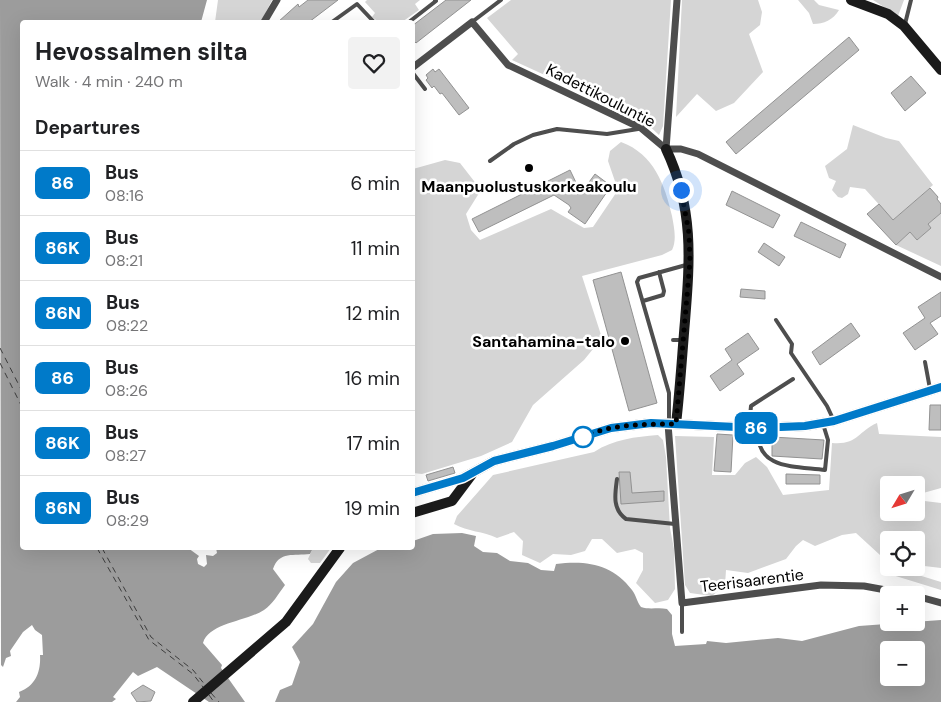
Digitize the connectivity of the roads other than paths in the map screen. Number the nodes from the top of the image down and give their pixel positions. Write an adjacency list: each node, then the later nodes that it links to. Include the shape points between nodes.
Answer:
1 (277, 0): 7 (street)
2 (435, 0): 10 (lane)
3 (500, 0): 11 (lane)
4 (677, 0): 18 (street)
5 (851, 0): 12 (main road, via 888,14)
6 (912, 0): 12 (lane)
7 (265, 20)
8 (335, 20): 9 (lane, via 357,4)
9 (372, 20)
10 (412, 20)
11 (472, 22): 13 (street); 17 (street, Kadettikouluntie, via 508,66)
12 (904, 26): 14 (main road)
13 (415, 66)
14 (941, 70)
15 (415, 76): 16 (lane)
16 (425, 89)
17 (641, 128): 18 (street, Kadettikouluntie); 19 (lane, via 607,134 557,129 514,144)
18 (666, 150): 20 (main road, Kadettikouluntie, via 686,207); 22 (street, via 681,149 698,154)
19 (490, 162)
20 (689, 264): 21 (lane); 30 (main road, Kadettikouluntie, via 678,340)
21 (659, 272): 23 (lane, via 664,291 662,295); 23 (lane, via 639,278 637,282)
22 (941, 277)
23 (643, 301): 30 (lane, via 669,393)
24 (776, 320): 29 (lane, via 792,344 791,353)
25 (925, 362): 28 (lane)
26 (793, 379): 32 (lane, via 751,406)
27 (941, 387): 28 (main road)
28 (930, 390): 29 (main road)
29 (834, 421): 31 (main road)
30 (672, 424): 32 (main road); 33 (main road, via 611,428 494,461); 37 (street, Teerisaarentie)
31 (823, 424): 32 (main road); 32 (lane, via 828,440 825,470 773,463 761,450)
32 (753, 428)
33 (473, 472): 35 (main road); 36 (main road, via 452,501)
34 (617, 479): 37 (lane, via 615,499 620,514 626,519)
35 (415, 492)
36 (415, 512)
37 (675, 524): 41 (street, Teerisaarentie)
38 (339, 550): 44 (main road, via 295,612)
39 (880, 589): 41 (street, Teerisaarentie, via 821,585)
40 (925, 599): 42 (street, Teerisaarentie)
41 (682, 602): 43 (lane)
42 (941, 603)
43 (682, 632)
44 (196, 699)

